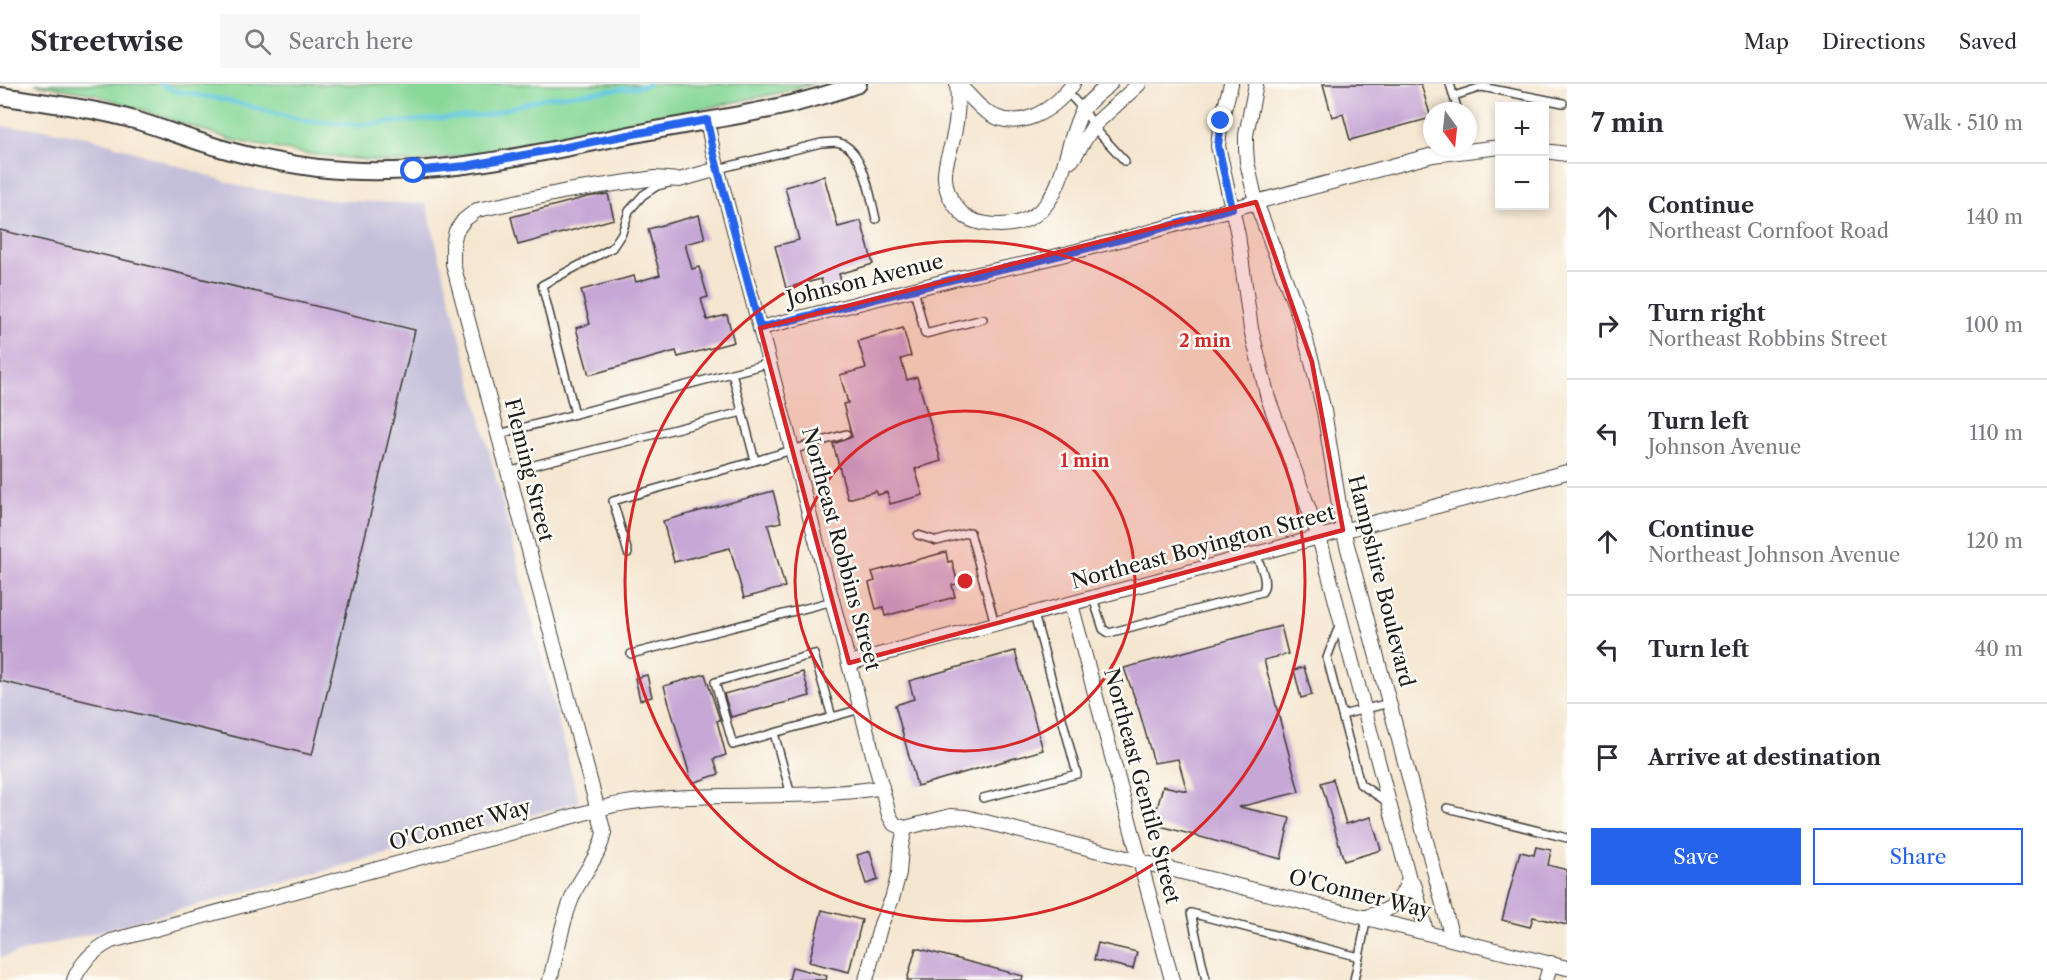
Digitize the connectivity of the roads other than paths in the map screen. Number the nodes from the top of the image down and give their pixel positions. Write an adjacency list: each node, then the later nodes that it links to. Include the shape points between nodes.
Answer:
1 (858, 84): 14 (street)
2 (957, 84): 8 (street, via 986,112 1004,120 1039,115); 24 (street, via 957,115 945,178 957,208 969,219 1008,225 1027,220 1047,206)
3 (1110, 84): 13 (street)
4 (1139, 84): 15 (street)
5 (1231, 84): 26 (street, via 1218,146)
6 (1256, 84): 25 (street, Hampshire Boulevard, via 1246,148)
7 (1450, 84): 10 (lane)
8 (1070, 88): 13 (lane)
9 (0, 96): 14 (street, via 111,114 270,160 375,171 466,166)
10 (1454, 96): 11 (lane); 12 (lane, via 1482,87)
11 (1456, 102)
12 (1563, 103)
13 (1083, 110): 15 (lane); 24 (street)
14 (707, 120): 22 (street, Northeast Robbins Street)
15 (1094, 125): 21 (lane); 24 (street)
16 (1495, 147): 17 (street, Johnson Avenue)
17 (1477, 148)
18 (1549, 152): 19 (street)
19 (1567, 154)
20 (1429, 156): 25 (street, Johnson Avenue)
21 (1125, 161)
22 (718, 169): 23 (street, Fleming Street); 27 (lane, via 837,142 855,153 861,164); 30 (street, Northeast Robbins Street)
23 (679, 180): 34 (lane, via 643,195 629,210 622,234 612,248 542,285); 35 (street, Fleming Street, via 655,178 495,205 477,210 456,231 453,264)
24 (1059, 183)
25 (1256, 202): 26 (street, Johnson Avenue); 41 (street, Hampshire Boulevard, via 1312,362)
26 (1232, 208): 28 (street, Johnson Avenue, via 1135,236); 43 (street, via 1262,376)
27 (876, 219)
28 (914, 289): 29 (lane, via 925,334); 30 (street, Johnson Avenue)
29 (983, 319)
30 (760, 328): 31 (street, Northeast Robbins Street)
31 (770, 363): 32 (lane); 37 (street, Northeast Robbins Street)
32 (732, 373): 33 (lane); 34 (lane)
33 (742, 412): 38 (lane); 39 (lane)
34 (575, 414): 35 (lane)
35 (499, 434): 39 (street, Fleming Street)
36 (846, 434): 37 (lane)
37 (793, 451): 38 (lane); 47 (street, Northeast Robbins Street)
38 (755, 461): 44 (lane, via 613,501)
39 (507, 472): 65 (street, Fleming Street)
40 (1567, 472): 41 (street, Northeast Boyington Street)
41 (1343, 530): 43 (street, Northeast Boyington Street); 54 (street, Hampshire Boulevard)
42 (918, 535): 51 (lane, via 937,541 970,532)
43 (1319, 537): 45 (street, Northeast Boyington Street); 50 (street)
44 (628, 553)
45 (1256, 554): 46 (street, Northeast Boyington Street); 46 (lane, via 1265,583 1262,592 1109,633 1103,629)
46 (1093, 598): 48 (street, Northeast Boyington Street)
47 (833, 601): 52 (lane); 53 (street, Northeast Robbins Street)
48 (1071, 604): 49 (street, Northeast Boyington Street); 68 (street, Northeast Gentile Street)
49 (1034, 614): 51 (street, Northeast Boyington Street); 62 (lane, via 1077,774)
50 (1341, 621): 56 (street); 57 (lane, via 1327,658)
51 (995, 624): 53 (street, Northeast Boyington Street)
52 (632, 654)
53 (849, 663): 55 (street, Northeast Robbins Street)
54 (1389, 703): 56 (lane); 72 (street, Hampshire Boulevard)
55 (861, 709): 58 (lane); 60 (street, Northeast Robbins Street)
56 (1364, 710): 57 (lane); 63 (street)
57 (1342, 715): 63 (lane, via 1360,784)
58 (832, 717): 59 (lane); 59 (lane, via 814,654 715,682 733,745)
59 (774, 733): 61 (lane)
60 (882, 787): 61 (street, O'Conner Way); 66 (street, Northeast Robbins Street, via 894,824)
61 (791, 795): 65 (street, O'Conner Way, via 640,800)
62 (983, 798)
63 (1389, 802): 69 (street)
64 (1447, 808): 67 (lane)
65 (599, 809): 76 (street, O'Conner Way, via 111,941 89,956); 77 (street, Fleming Street, via 602,843 567,912)
66 (905, 828): 68 (street, O'Conner Way, via 966,816); 78 (street, via 899,873)
67 (1567, 838)
68 (1142, 862): 70 (street, O'Conner Way); 79 (street, Northeast Gentile Street)
69 (1409, 879): 70 (street, via 1398,902); 71 (street, via 1415,887)
70 (1367, 917): 71 (street, O'Conner Way); 73 (lane)
71 (1426, 932): 72 (street, O'Conner Way)
72 (1452, 938): 74 (street, O'Conner Way)
73 (1359, 957): 80 (lane, via 1191,913); 81 (lane)
74 (1551, 963): 75 (street, O'Conner Way); 82 (street)
75 (1567, 968)
76 (74, 980)
77 (550, 980)
78 (866, 980)
79 (1172, 980)
80 (1206, 980)
81 (1354, 980)
82 (1546, 980)

